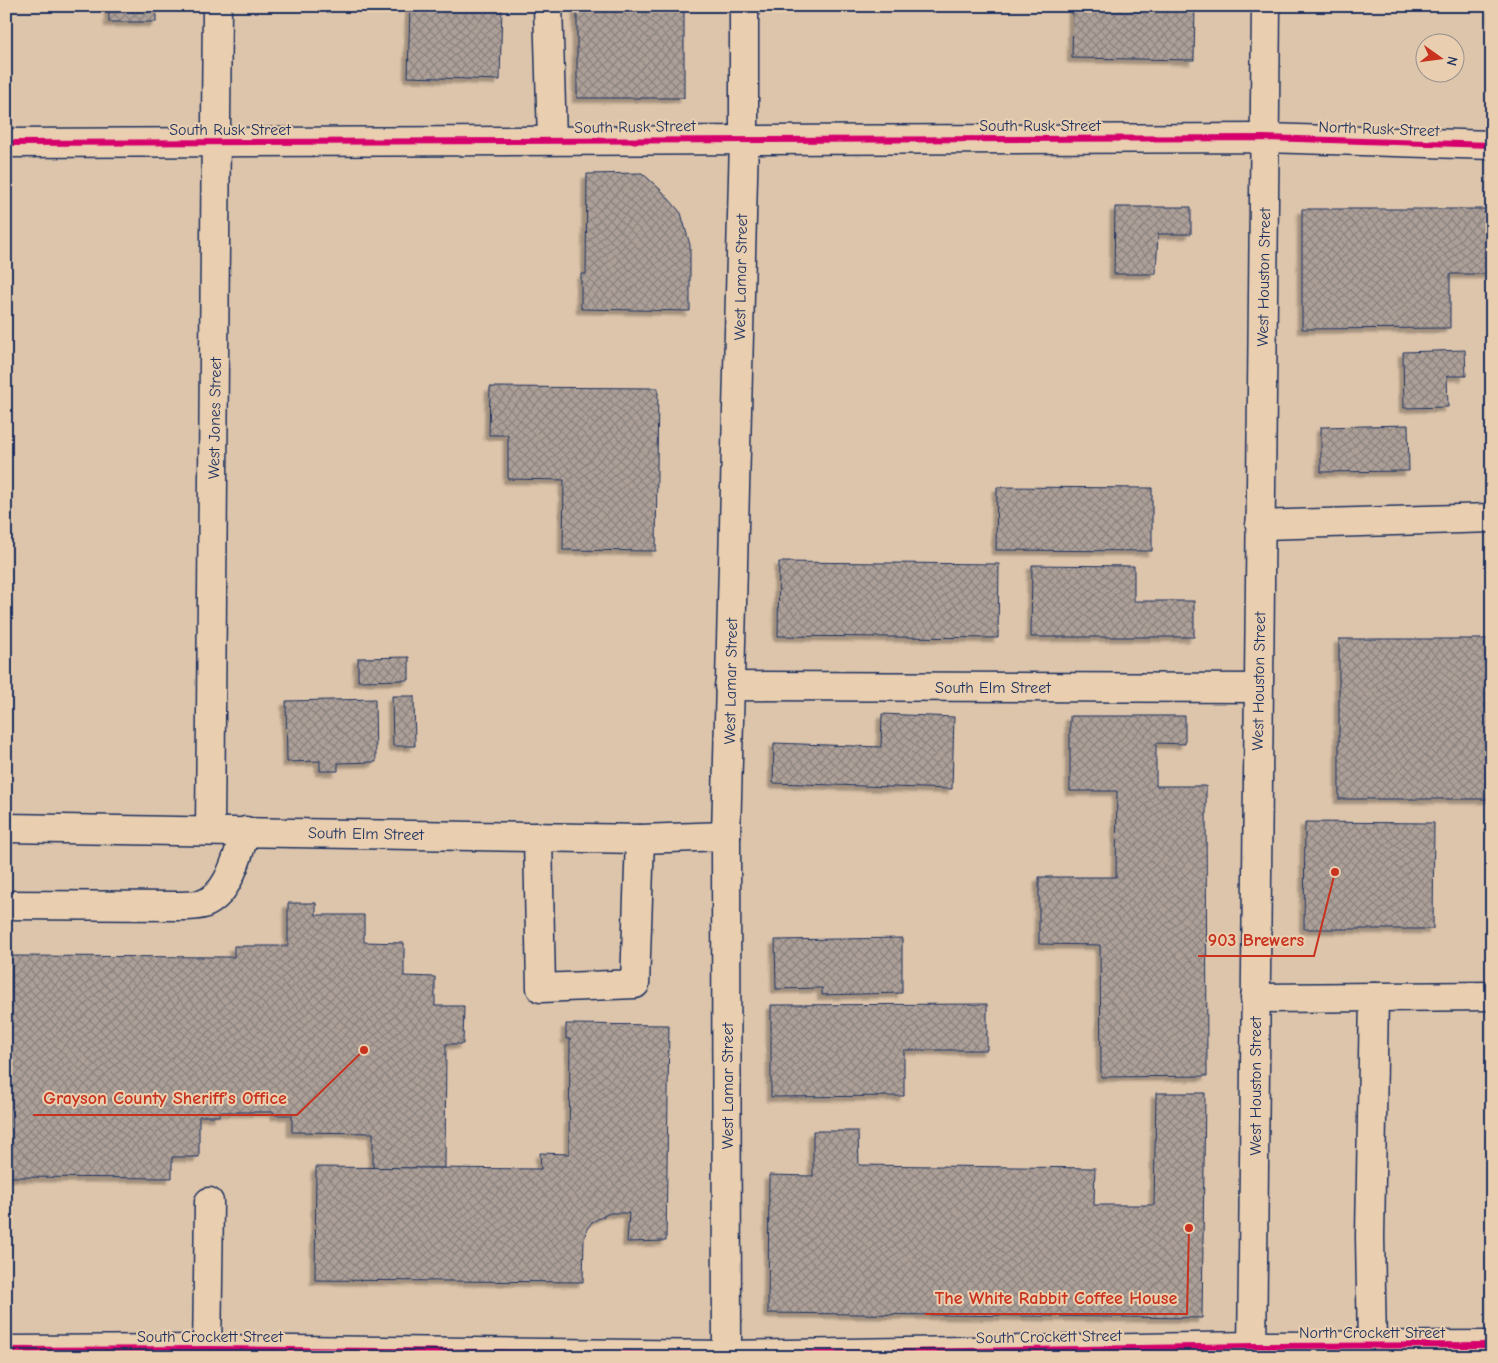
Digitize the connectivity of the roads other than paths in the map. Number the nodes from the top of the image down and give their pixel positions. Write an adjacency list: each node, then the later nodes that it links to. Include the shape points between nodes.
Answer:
1 (217, 6): 9 (street, West Jones Street)
2 (548, 6): 7 (street)
3 (744, 6): 6 (street, West Lamar Street)
4 (1266, 6): 5 (street, West Houston Street)
5 (1265, 138): 6 (street, South Rusk Street); 10 (street, North Rusk Street); 12 (street, West Houston Street)
6 (744, 139): 7 (street, South Rusk Street); 13 (street, West Lamar Street)
7 (552, 140): 9 (street, South Rusk Street)
8 (6, 143): 9 (street, South Rusk Street)
9 (217, 143): 16 (street, West Jones Street)
10 (1492, 145)
11 (1492, 518): 12 (street)
12 (1260, 525): 14 (street, West Houston Street)
13 (729, 686): 14 (street, South Elm Street); 18 (street, West Lamar Street)
14 (1258, 688): 24 (street, West Houston Street)
15 (6, 828): 16 (street, South Elm Street)
16 (210, 830): 17 (street, South Elm Street)
17 (246, 831): 19 (street, South Elm Street); 21 (street, via 230,875 218,895 202,904)
18 (726, 836): 20 (street, South Elm Street); 33 (street, West Lamar Street)
19 (538, 837): 20 (street, South Elm Street); 20 (street, via 541,988 635,984)
20 (640, 839)
21 (6, 905)
22 (1492, 996): 23 (street)
23 (1374, 997): 24 (street); 26 (street, via 1370,1237)
24 (1255, 998): 28 (street, West Houston Street)
25 (209, 1202): 30 (street)
26 (1372, 1345): 27 (street, North Crockett Street); 28 (street, North Crockett Street)
27 (1492, 1345)
28 (1252, 1351): 31 (street, South Crockett Street)
29 (9, 1352): 30 (street, South Crockett Street)
30 (207, 1353): 33 (street, South Crockett Street)
31 (1069, 1353): 32 (street, South Crockett Street)
32 (918, 1354): 33 (street, South Crockett Street)
33 (727, 1356)

